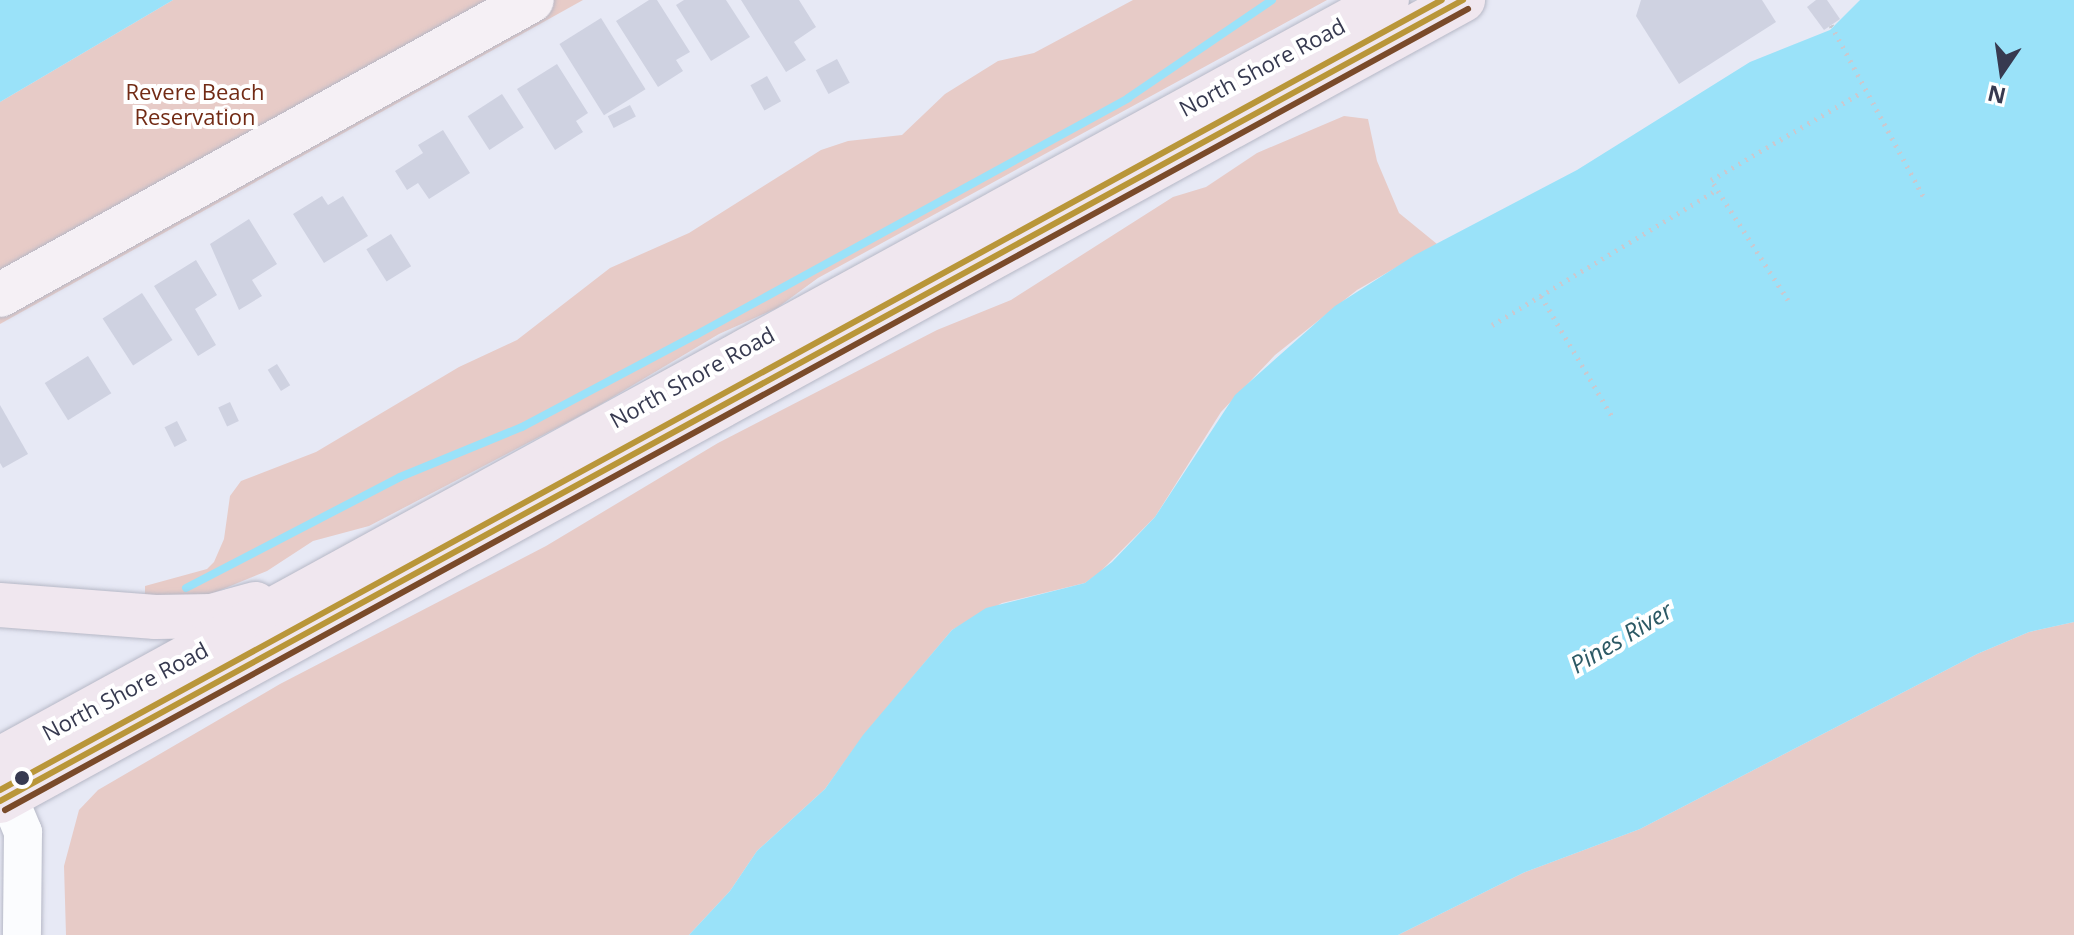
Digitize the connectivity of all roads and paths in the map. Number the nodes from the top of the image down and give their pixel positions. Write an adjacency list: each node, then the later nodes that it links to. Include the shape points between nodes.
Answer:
1 (532, 0): 8 (main road)
2 (1387, 0): 13 (highway, North Shore Road, via 769,334)
3 (1463, 0): 15 (highway, North Shore Road)
4 (1831, 25): 7 (path)
5 (1862, 92): 10 (path, via 1711,180)
6 (1715, 191): 9 (path)
7 (1924, 198)
8 (0, 295)
9 (1541, 296): 11 (path); 12 (path)
10 (1788, 300)
11 (1492, 325)
12 (1613, 418)
13 (323, 584): 14 (highway, via 212,616); 15 (highway, North Shore Road)
14 (0, 605)
15 (3, 783): 17 (street, via 24,843)
16 (0, 858): 17 (street)
17 (21, 924)

